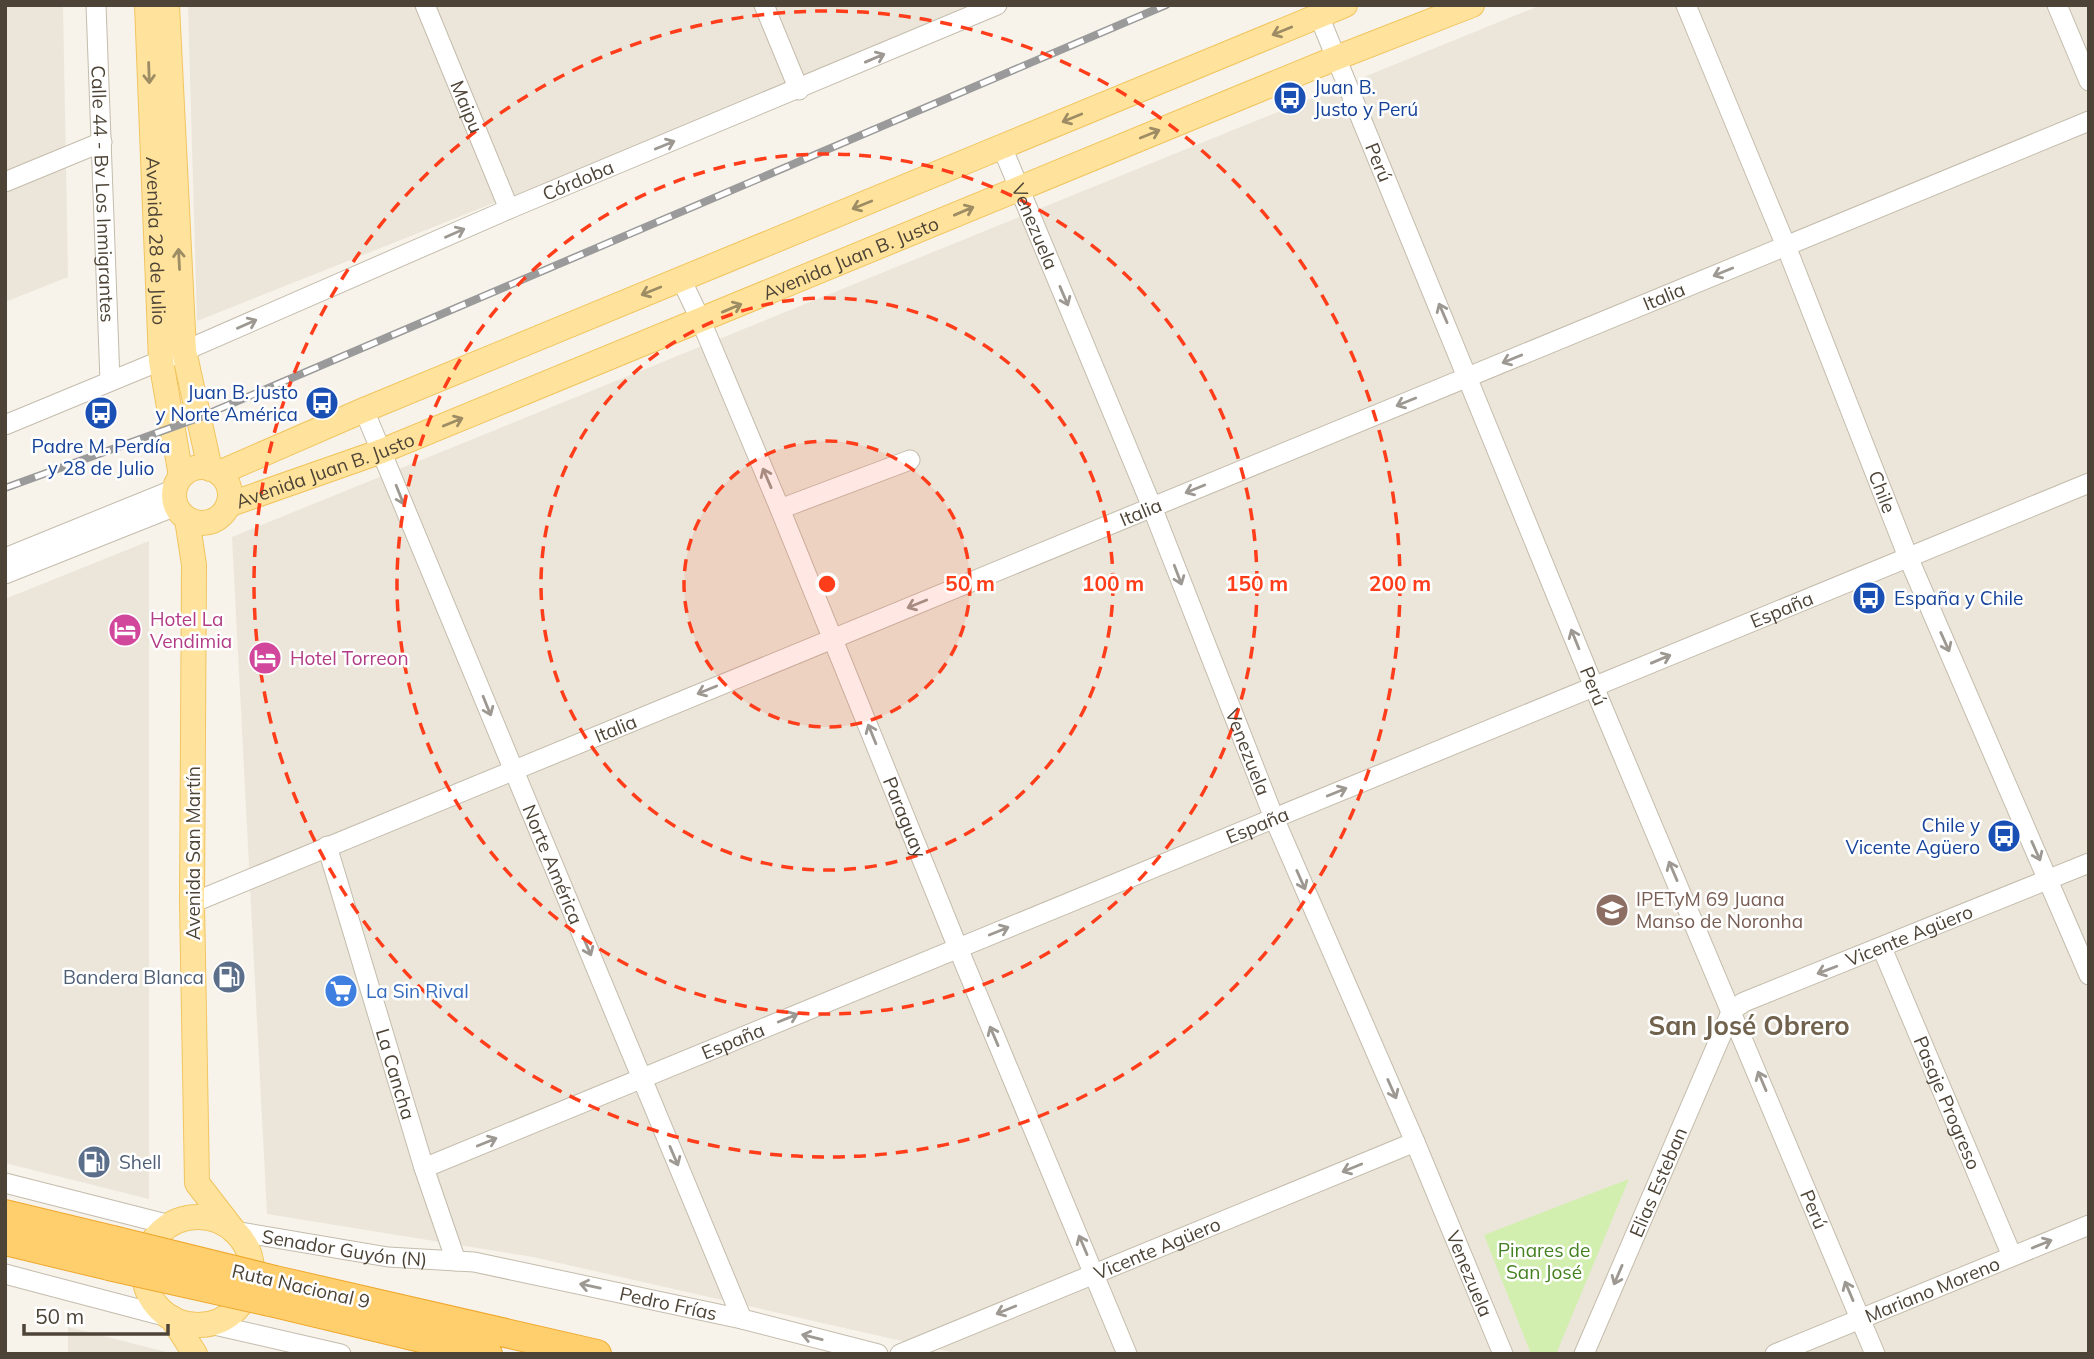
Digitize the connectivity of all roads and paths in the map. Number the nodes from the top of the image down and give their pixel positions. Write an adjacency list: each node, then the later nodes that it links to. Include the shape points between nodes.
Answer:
1 (96, 5): 16 (street, Calle 44 - Bv Los Inmigrantes)
2 (147, 5): 25 (main road, Avenida 28 de Julio, one-way to 25)
3 (167, 5): 24 (main road, Avenida 28 de Julio, one-way to 3)
4 (425, 5): 20 (street, Maipu)
5 (764, 5): 14 (street)
6 (997, 5): 14 (street, Córdoba, one-way to 6)
7 (1345, 5): 11 (main road, Avenida Juan B. Justo)
8 (1472, 5): 12 (main road, Avenida Juan B. Justo)
9 (1686, 5): 21 (street, Chile)
10 (2057, 5): 13 (street)
11 (1319, 16): 12 (street, Perú); 17 (main road, Avenida Juan B. Justo, one-way to 17)
12 (1336, 58): 19 (main road, Avenida Juan B. Justo, one-way to 12); 26 (street, Perú, one-way to 12)
13 (2089, 81)
14 (799, 90): 20 (street, Córdoba, one-way to 14)
15 (2089, 121): 21 (street, Italia)
16 (102, 142): 18 (street); 27 (street, Calle 44 - Bv Los Inmigrantes)
17 (1002, 147): 19 (street, Venezuela); 22 (main road, Avenida Juan B. Justo, one-way to 22)
18 (5, 182)
19 (1019, 188): 23 (main road, Avenida Juan B. Justo, one-way to 19); 35 (street, Venezuela, one-way to 35)
20 (509, 209): 24 (street, Córdoba, one-way to 20)
21 (1786, 246): 26 (street, Italia, one-way to 26); 38 (street, Chile)
22 (681, 279): 23 (street, Paraguay); 28 (main road, Avenida Juan B. Justo, one-way to 28)
23 (701, 321): 30 (main road, Avenida Juan B. Justo, one-way to 23); 36 (street, Paraguay, one-way to 23)
24 (184, 351): 25 (street, Córdoba); 32 (main road, Avenida 28 de Julio)
25 (161, 361): 27 (street, Córdoba); 34 (main road, Avenida 28 de Julio)
26 (1469, 376): 35 (street, Italia, one-way to 35); 43 (street, Perú, one-way to 26)
27 (110, 381): 29 (street, Córdoba)
28 (364, 410): 30 (street, Norte América); 32 (main road, Avenida Juan B. Justo)
29 (5, 425)
30 (382, 451): 37 (main road, Avenida Juan B. Justo); 44 (street, Norte América, one-way to 44)
31 (910, 460): 36 (street)
32 (215, 471): 34 (main road, via 195,468); 37 (main road, via 229,488)
33 (2089, 483): 38 (street, España)
34 (180, 498): 37 (main road, via 204,523); 39 (street); 40 (main road, Avenida San Martín); 41 (street)
35 (1152, 507): 42 (street, Italia, one-way to 42); 45 (street, Venezuela, one-way to 45)
36 (780, 509): 42 (street, Paraguay)
37 (224, 511): 40 (main road, Avenida San Martín)
38 (1908, 557): 43 (street, España, one-way to 38); 48 (street, Chile, one-way to 48)
39 (5, 558)
40 (194, 565): 49 (main road, Avenida San Martín)
41 (5, 574)
42 (833, 638): 44 (street, Italia, one-way to 44); 50 (street, Paraguay, one-way to 42)
43 (1594, 687): 45 (street, España, one-way to 43); 53 (street, Perú, one-way to 43)
44 (514, 769): 46 (street, Italia); 54 (street, Norte América, one-way to 54)
45 (1274, 818): 50 (street, España, one-way to 45); 55 (street, Venezuela, one-way to 55)
46 (327, 846): 49 (street, Italia); 56 (street, La Cancha)
47 (2089, 863): 48 (street, Vicente Agüero)
48 (2049, 880): 51 (street, Vicente Agüero); 52 (street, Chile)
49 (192, 904): 58 (main road, Avenida San Martín)
50 (957, 948): 54 (street, España, one-way to 50); 67 (street, Paraguay, one-way to 50)
51 (1882, 948): 53 (street, Vicente Agüero, one-way to 53); 65 (street, Pasaje Progreso)
52 (2089, 975)
53 (1732, 1010): 72 (street, Perú, one-way to 53); 82 (street, Elias Esteban, one-way to 82)
54 (642, 1078): 56 (street, España, one-way to 54); 71 (street, Norte América, one-way to 71)
55 (1415, 1142): 67 (street, Vicente Agüero, one-way to 67); 81 (street, Venezuela)
56 (424, 1167): 66 (street, La Cancha)
57 (5, 1183): 60 (street)
58 (197, 1183): 60 (main road); 62 (main road)
59 (5, 1214): 64 (highway, Ruta Nacional 9)
60 (170, 1225): 62 (main road, via 202,1217); 70 (main road, via 147,1254 145,1279 154,1301)
61 (2089, 1225): 65 (street, Mariano Moreno, one-way to 61)
62 (234, 1231): 66 (street, Senador Guyón (N), via 388,1257); 73 (main road, via 249,1252 252,1279 233,1312)
63 (5, 1241): 64 (highway, Ruta Nacional 9)
64 (111, 1253): 69 (highway, Ruta Nacional 9, bridge)
65 (2012, 1256): 72 (street, Mariano Moreno)
66 (456, 1261): 71 (street, Pedro Frías, one-way to 66)
67 (1095, 1274): 79 (street, Vicente Agüero, one-way to 79); 80 (street, Paraguay)
68 (5, 1275): 70 (street)
69 (272, 1291): 76 (highway, Ruta Nacional 9); 77 (highway, Ruta Nacional 9)
70 (172, 1318): 73 (main road, via 190,1325); 74 (main road)
71 (742, 1319): 78 (street, Pedro Frías, one-way to 71)
72 (1860, 1319): 83 (street, Mariano Moreno); 84 (street, Perú)
73 (210, 1324): 74 (main road); 75 (street)
74 (196, 1354)
75 (341, 1354)
76 (488, 1354)
77 (597, 1354)
78 (878, 1354)
79 (900, 1354)
80 (1127, 1354)
81 (1503, 1354)
82 (1584, 1354)
83 (1775, 1354)
84 (1875, 1354)

